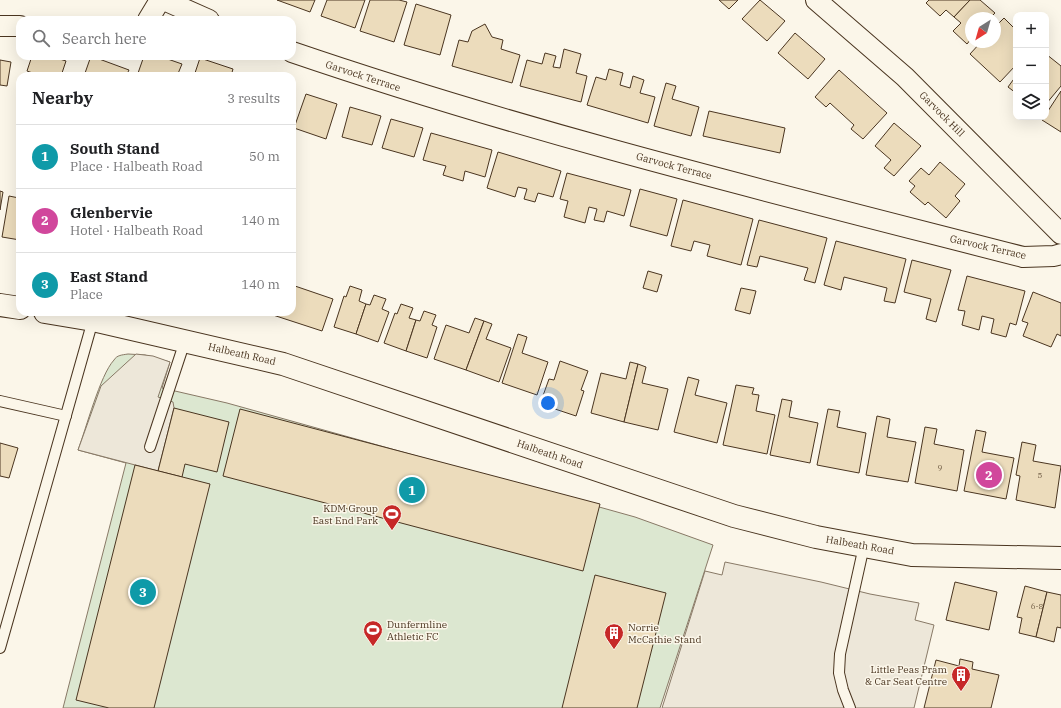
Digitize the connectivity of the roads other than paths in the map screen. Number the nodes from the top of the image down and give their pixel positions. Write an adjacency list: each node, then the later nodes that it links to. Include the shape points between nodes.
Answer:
1 (160, 0): 4 (street)
2 (164, 0): 5 (street)
3 (816, 0): 9 (street, Garvock Hill, via 905,77)
4 (150, 16)
5 (200, 16)
6 (0, 26): 7 (street)
7 (16, 26)
8 (296, 53): 10 (street, Garvock Terrace, via 394,87 686,170 1023,257)
9 (1061, 234)
10 (1061, 254)
11 (0, 305): 12 (main road)
12 (16, 307)
13 (69, 316): 14 (main road, Halbeath Road)
14 (93, 320): 15 (main road, Halbeath Road); 17 (lane)
15 (185, 341): 18 (lane); 19 (main road, Halbeath Road, via 283,364 734,516 816,537)
16 (0, 401): 17 (lane)
17 (66, 416): 21 (lane)
18 (150, 447)
19 (864, 546): 20 (main road, Halbeath Road, via 912,555); 22 (lane, via 840,654 839,673)
20 (1061, 558)
21 (0, 648)
22 (850, 708)

